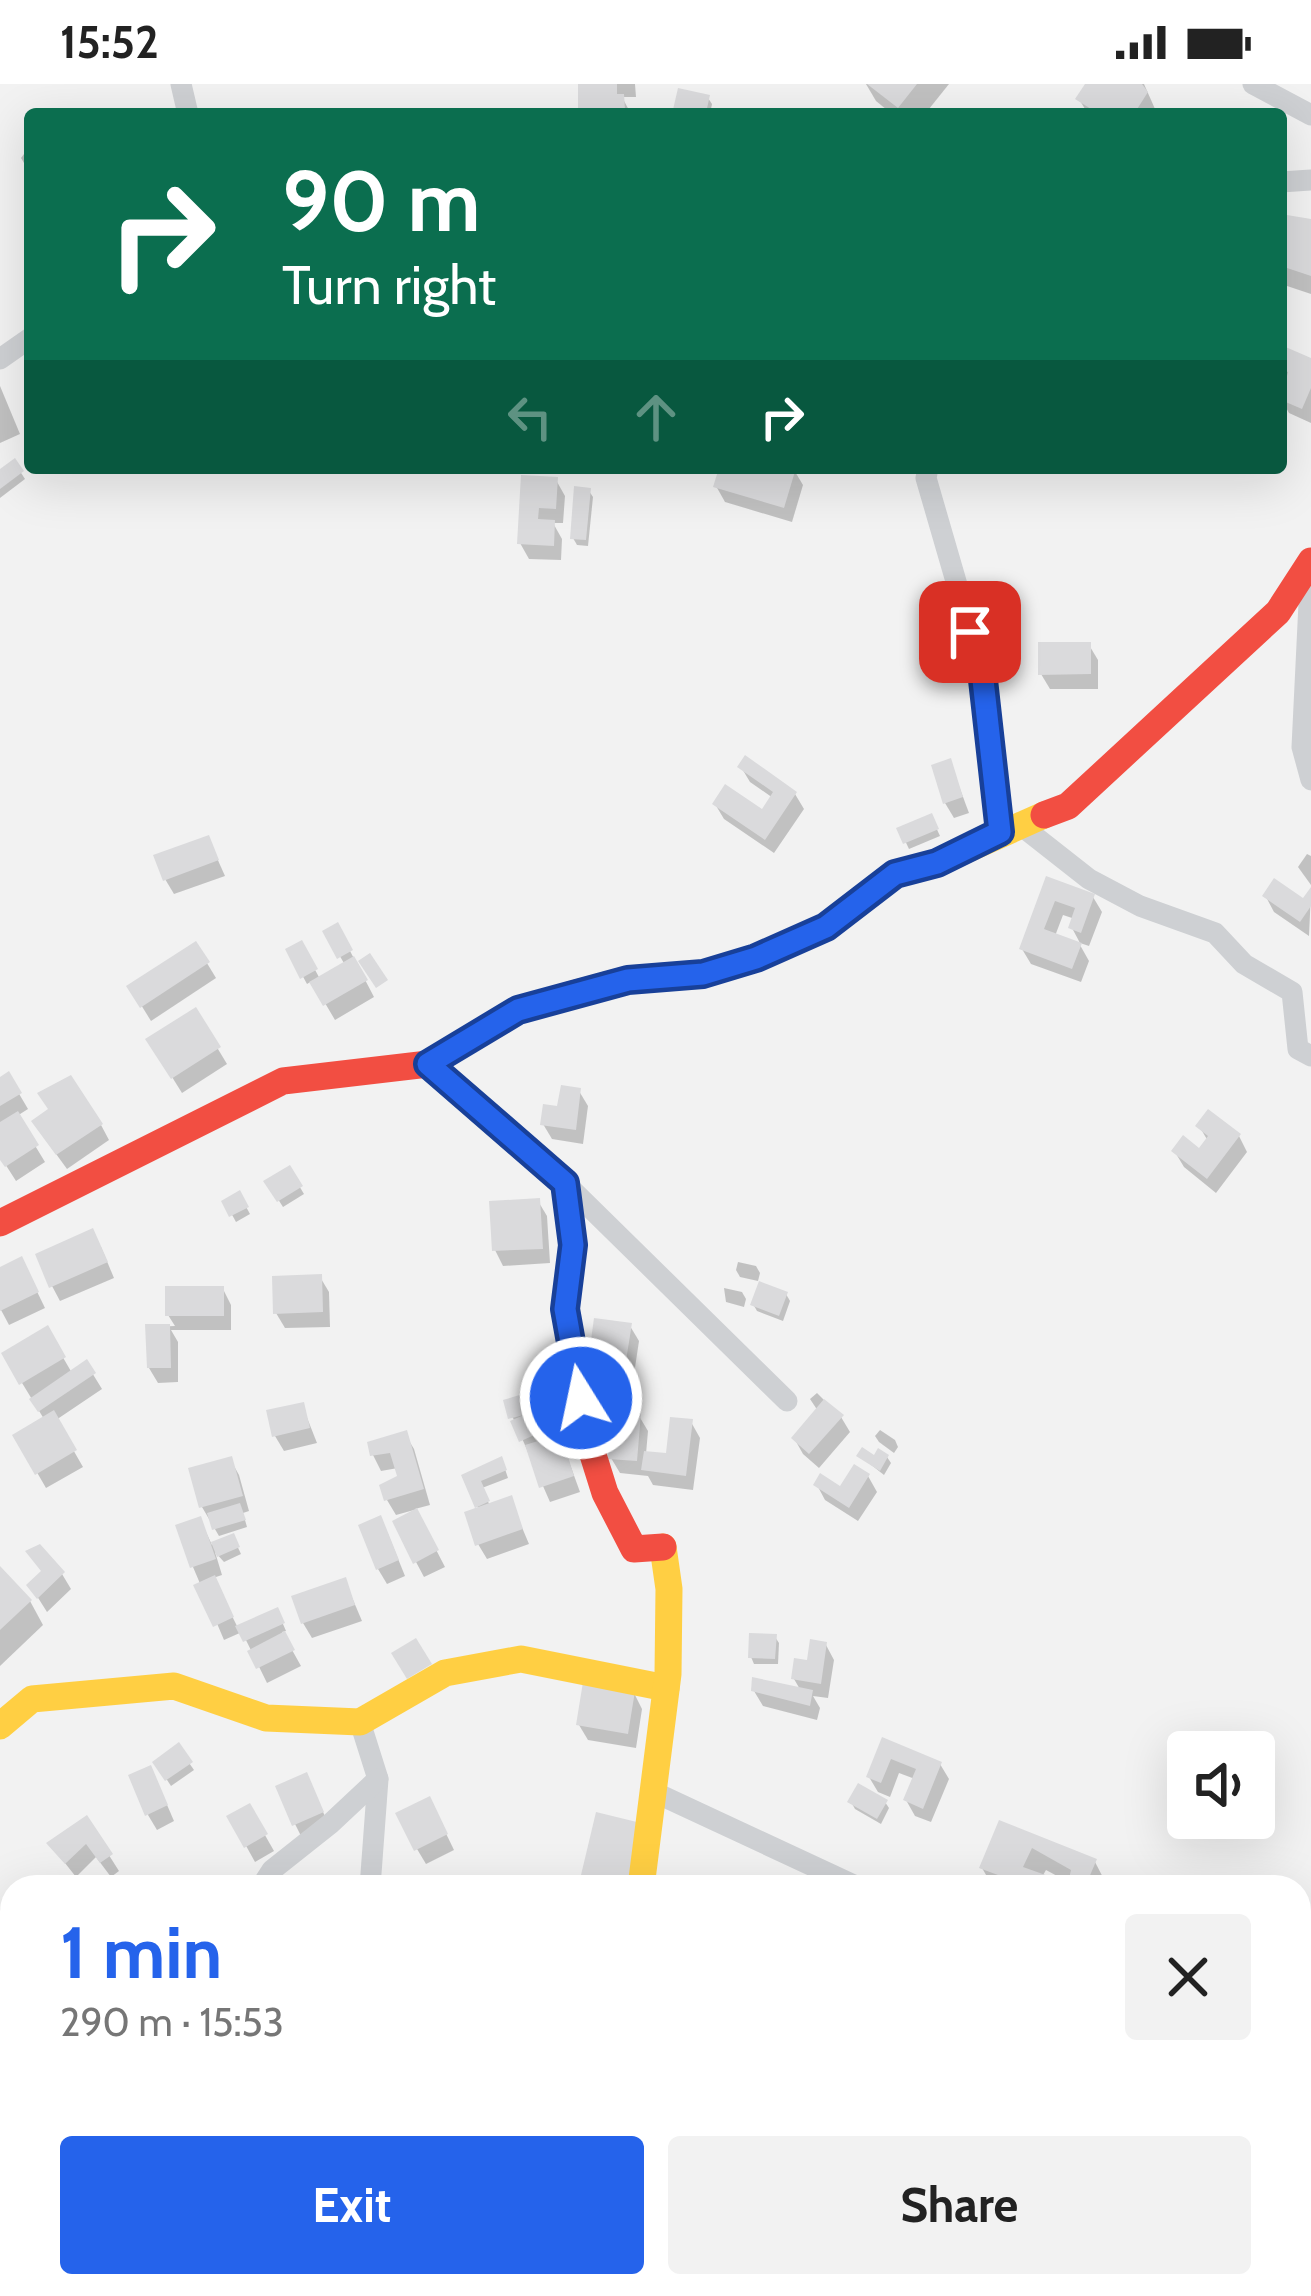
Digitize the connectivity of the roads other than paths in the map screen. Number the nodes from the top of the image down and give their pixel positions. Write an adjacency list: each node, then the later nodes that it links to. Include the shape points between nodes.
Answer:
1 (1253, 84): 2 (street)
2 (1311, 116)
3 (927, 474): 6 (street, via 982,671)
4 (1311, 561): 5 (street, via 1301,747); 6 (street, via 1278,612 1068,806)
5 (1311, 780)
6 (1010, 828): 7 (street, via 1140,906 1215,932 1244,964 1292,992 1298,1048); 8 (street, via 895,874 826,927 756,958 518,1010)
7 (1311, 1056)
8 (428, 1064): 9 (street); 10 (street, via 283,1081)
9 (565, 1183): 11 (street); 12 (street, via 573,1245 565,1309 590,1442 634,1549 665,1547)
10 (0, 1223)
11 (787, 1401)
12 (666, 1688): 13 (street, via 521,1659 445,1673); 16 (street)
13 (360, 1722): 14 (street, via 266,1718 174,1686 32,1699); 15 (street)
14 (0, 1726)
15 (378, 1779): 17 (street); 18 (street)
16 (656, 1793): 19 (street); 20 (street)
17 (269, 1875)
18 (371, 1875)
19 (643, 1875)
20 (832, 1875)

